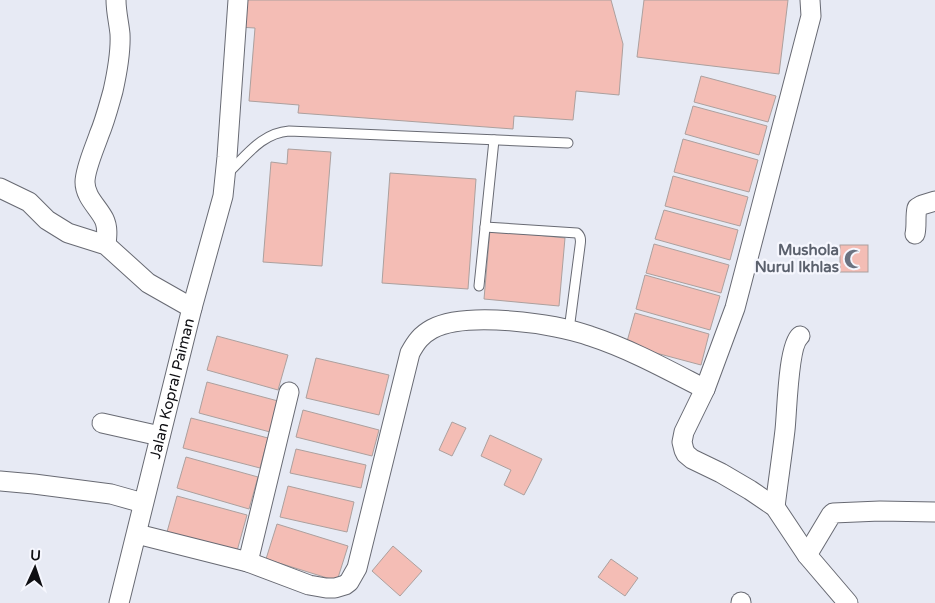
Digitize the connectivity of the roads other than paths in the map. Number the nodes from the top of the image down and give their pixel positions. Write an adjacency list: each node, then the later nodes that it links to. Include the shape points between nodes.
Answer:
1 (116, 0): 11 (street, via 120,35 117,70 85,182 88,194 105,220)
2 (238, 0): 6 (street, Jalan Kopral Paiman)
3 (810, 0): 16 (street, via 811,16 735,308)
4 (494, 140): 5 (lane); 6 (lane, via 289,130 264,138); 9 (lane)
5 (568, 143)
6 (226, 174): 13 (street, Jalan Kopral Paiman, via 223,196)
7 (0, 188): 11 (street, via 29,202 47,220 68,233)
8 (935, 201): 10 (street, via 917,208)
9 (485, 227): 12 (lane); 14 (lane, via 579,235 581,240)
10 (915, 234)
11 (106, 245): 13 (street, via 148,283)
12 (479, 286)
13 (192, 308): 19 (street, Jalan Kopral Paiman)
14 (569, 330): 16 (street, via 625,349); 26 (street, via 494,320 458,321 423,335 410,354 357,568 349,582 335,588 308,585)
15 (800, 336): 22 (street, via 795,343 790,367)
16 (705, 389): 22 (street, via 684,432 682,442 686,454)
17 (289, 392): 26 (street)
18 (102, 423): 19 (street)
19 (160, 436): 21 (street, Jalan Kopral Paiman)
20 (0, 482): 21 (street, via 110,494)
21 (143, 503): 24 (street, Jalan Kopral Paiman)
22 (775, 507): 25 (street)
23 (935, 512): 25 (street, via 833,513)
24 (137, 534): 26 (street); 27 (street, Jalan Kopral Paiman)
25 (807, 555): 28 (street)
26 (248, 562)
27 (119, 603)
28 (848, 603)

